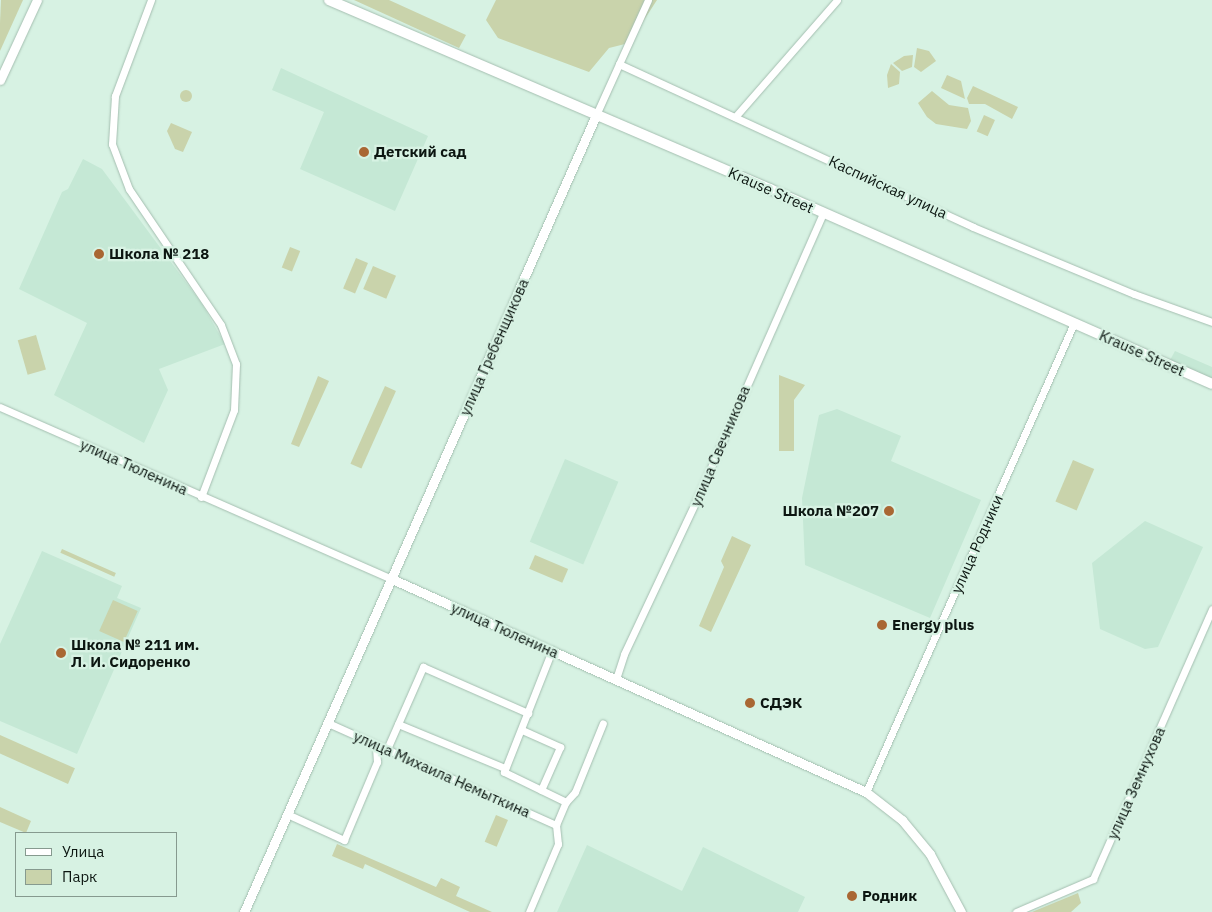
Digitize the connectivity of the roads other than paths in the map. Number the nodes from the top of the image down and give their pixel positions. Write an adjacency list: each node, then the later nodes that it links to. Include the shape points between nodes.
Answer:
1 (37, 0): 7 (street)
2 (151, 0): 15 (street, via 114,96 112,144 128,189 221,325 236,364 234,410)
3 (329, 0): 8 (main road, Krause Street)
4 (648, 0): 6 (street)
5 (837, 0): 9 (street)
6 (619, 64): 8 (street); 9 (street, Каспийская улица)
7 (0, 80)
8 (596, 115): 10 (main road, Krause Street); 16 (street, улица Гребенщикова)
9 (735, 117): 11 (street, Каспийская улица, via 973,226 1134,294)
10 (823, 213): 12 (main road, Krause Street); 19 (street, улица Свечникова)
11 (1212, 322)
12 (1074, 323): 13 (main road, Krause Street); 29 (street, улица Родники)
13 (1212, 384)
14 (0, 407): 15 (street, улица Тюленина)
15 (201, 497): 16 (street, улица Тюленина)
16 (392, 579): 18 (street, улица Тюленина); 21 (street, улица Гребенщикова)
17 (1212, 609): 36 (street, улица Земнухова, via 1093,879)
18 (552, 650): 19 (street, улица Тюленина); 20 (street)
19 (616, 678): 29 (street, улица Тюленина)
20 (528, 712): 23 (street, via 423,667); 24 (street)
21 (328, 723): 26 (street, улица Михаила Немыткина); 31 (street, улица Гребенщикова)
22 (603, 723): 30 (street, via 575,792)
23 (398, 724): 26 (street); 27 (street)
24 (522, 730): 27 (street); 28 (street, via 560,747)
25 (376, 748): 31 (street, via 377,762 344,840)
26 (387, 749): 32 (street, улица Михаила Немыткина)
27 (505, 768): 28 (street, via 504,772)
28 (541, 790): 30 (street)
29 (866, 792): 35 (street, улица Тюленина, via 902,820 930,854)
30 (566, 802): 32 (street)
31 (287, 814): 33 (street, улица Гребенщикова)
32 (556, 825): 34 (street, via 558,844)
33 (244, 912)
34 (529, 912)
35 (961, 912)
36 (1016, 912)

